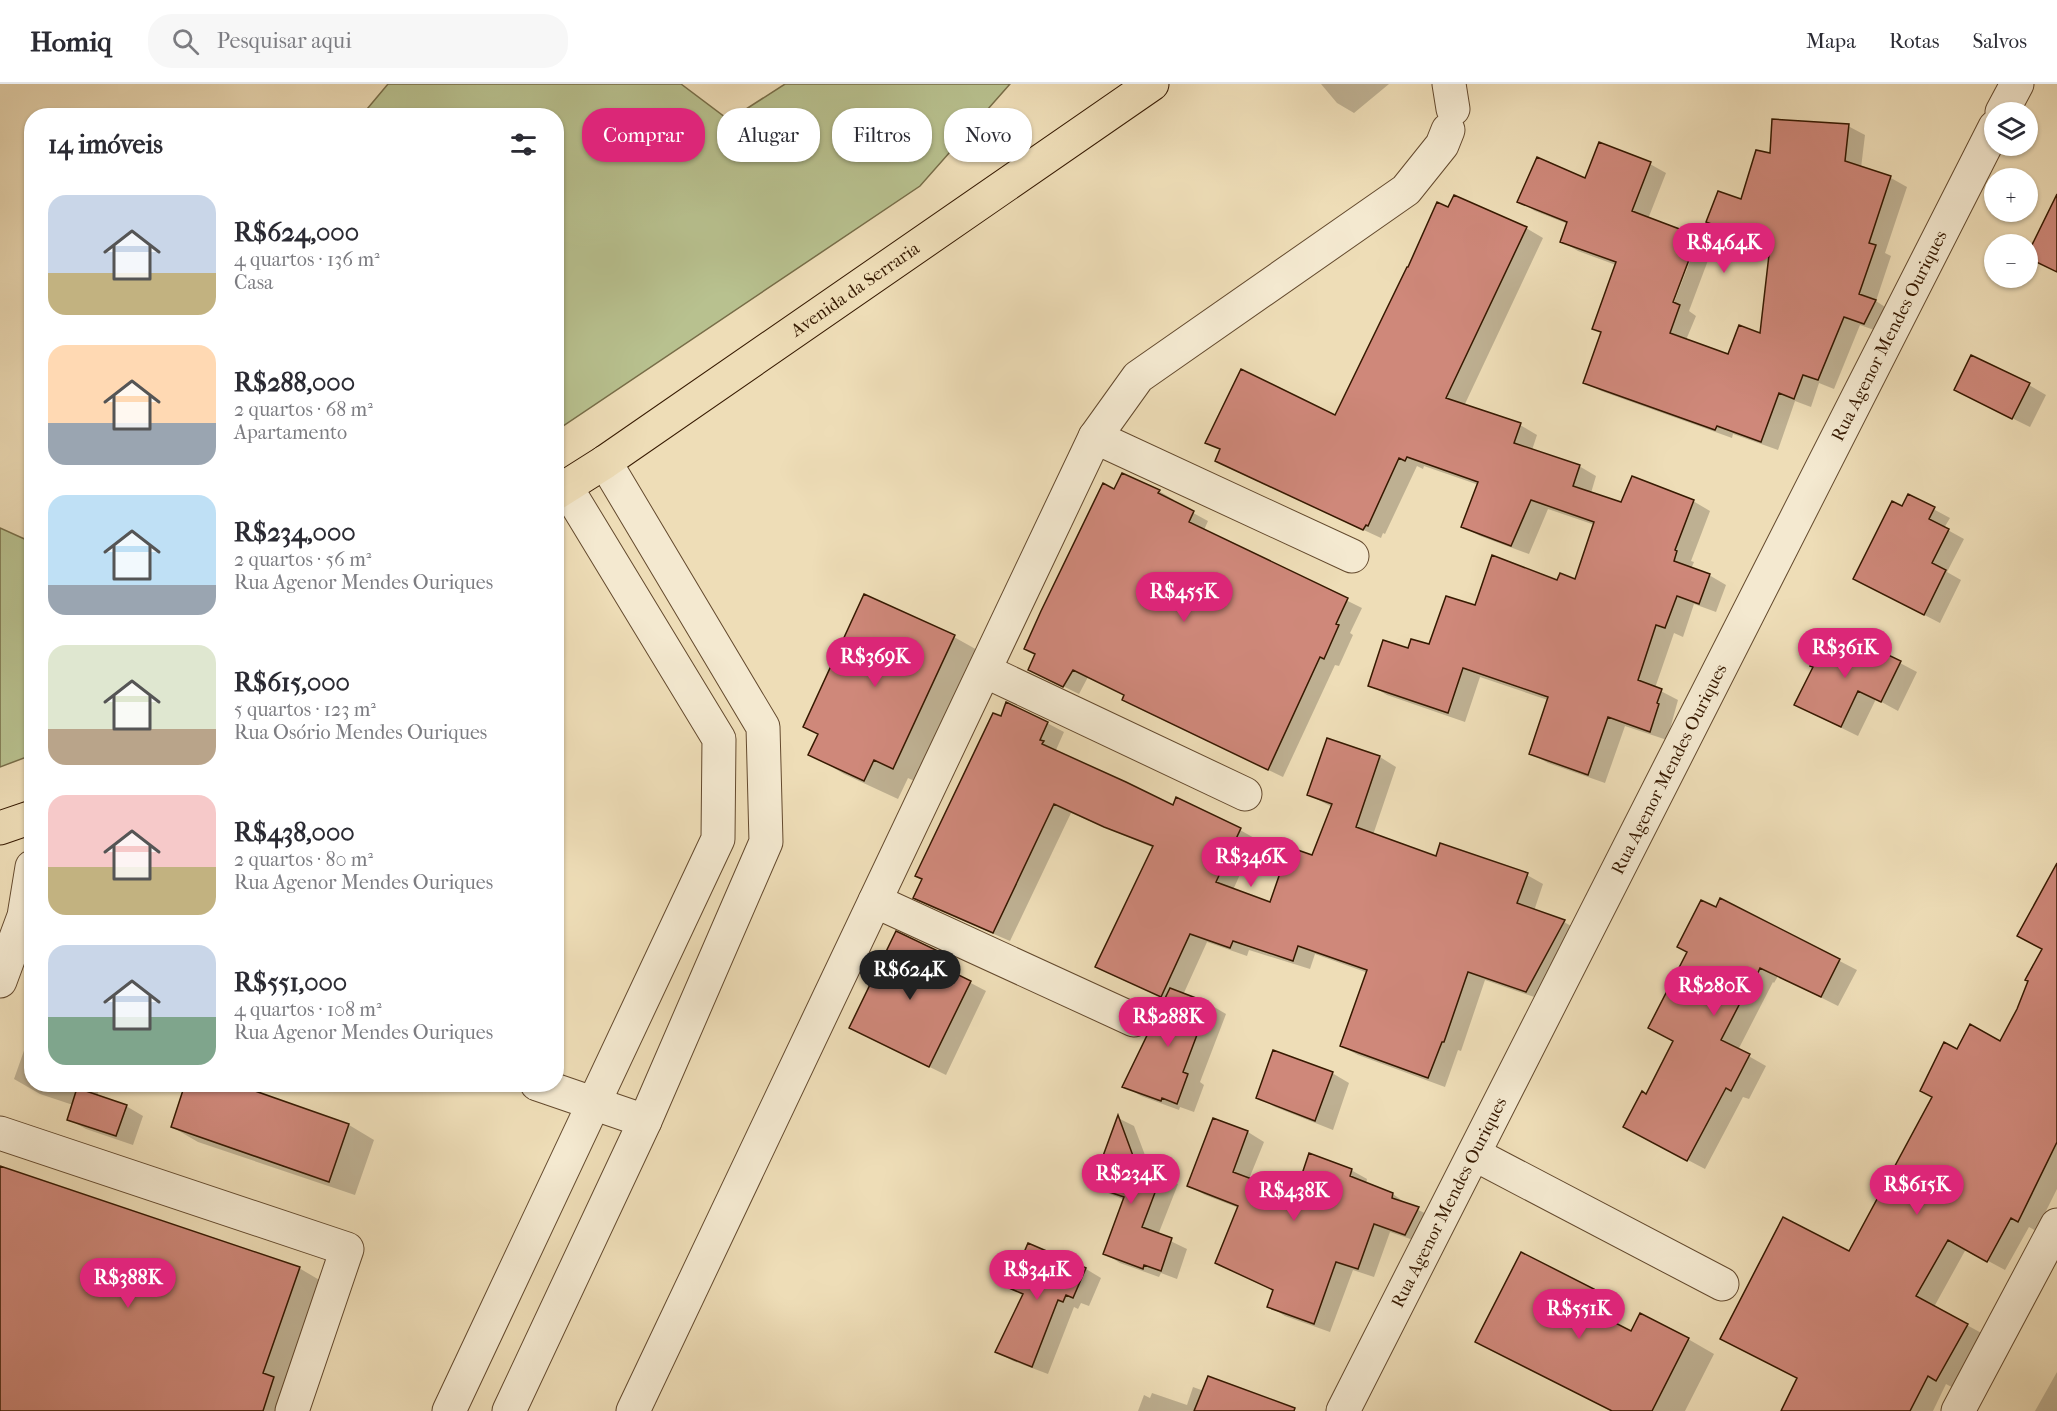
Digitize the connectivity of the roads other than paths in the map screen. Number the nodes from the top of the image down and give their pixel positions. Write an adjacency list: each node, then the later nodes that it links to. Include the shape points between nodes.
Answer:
1 (1151, 84): 7 (main road, Avenida da Serraria)
2 (2017, 84): 3 (street)
3 (2007, 102)
4 (1450, 105): 6 (street, via 1442,145 1406,190 1138,377)
5 (1984, 149): 23 (street, Rua Agenor Mendes Ouriques)
6 (1095, 437): 10 (street); 11 (street)
7 (605, 462): 8 (main road, Avenida da Serraria); 21 (street, via 763,727 766,842)
8 (564, 488)
9 (564, 495): 20 (street, via 719,739 718,838)
10 (1352, 556)
11 (984, 671): 12 (street); 15 (street)
12 (1245, 794)
13 (24, 819): 14 (main road)
14 (0, 828)
15 (875, 901): 18 (street); 29 (street)
16 (24, 926): 17 (street)
17 (0, 981)
18 (1134, 1020)
19 (561, 1092): 20 (street)
20 (593, 1103): 21 (street); 27 (street)
21 (645, 1121): 28 (street)
22 (0, 1132): 26 (street, via 347,1249)
23 (1474, 1154): 25 (street); 30 (street, Rua Agenor Mendes Ouriques)
24 (2057, 1226): 31 (street)
25 (1722, 1284)
26 (292, 1411)
27 (449, 1411)
28 (509, 1411)
29 (633, 1411)
30 (1343, 1411)
31 (1958, 1411)

